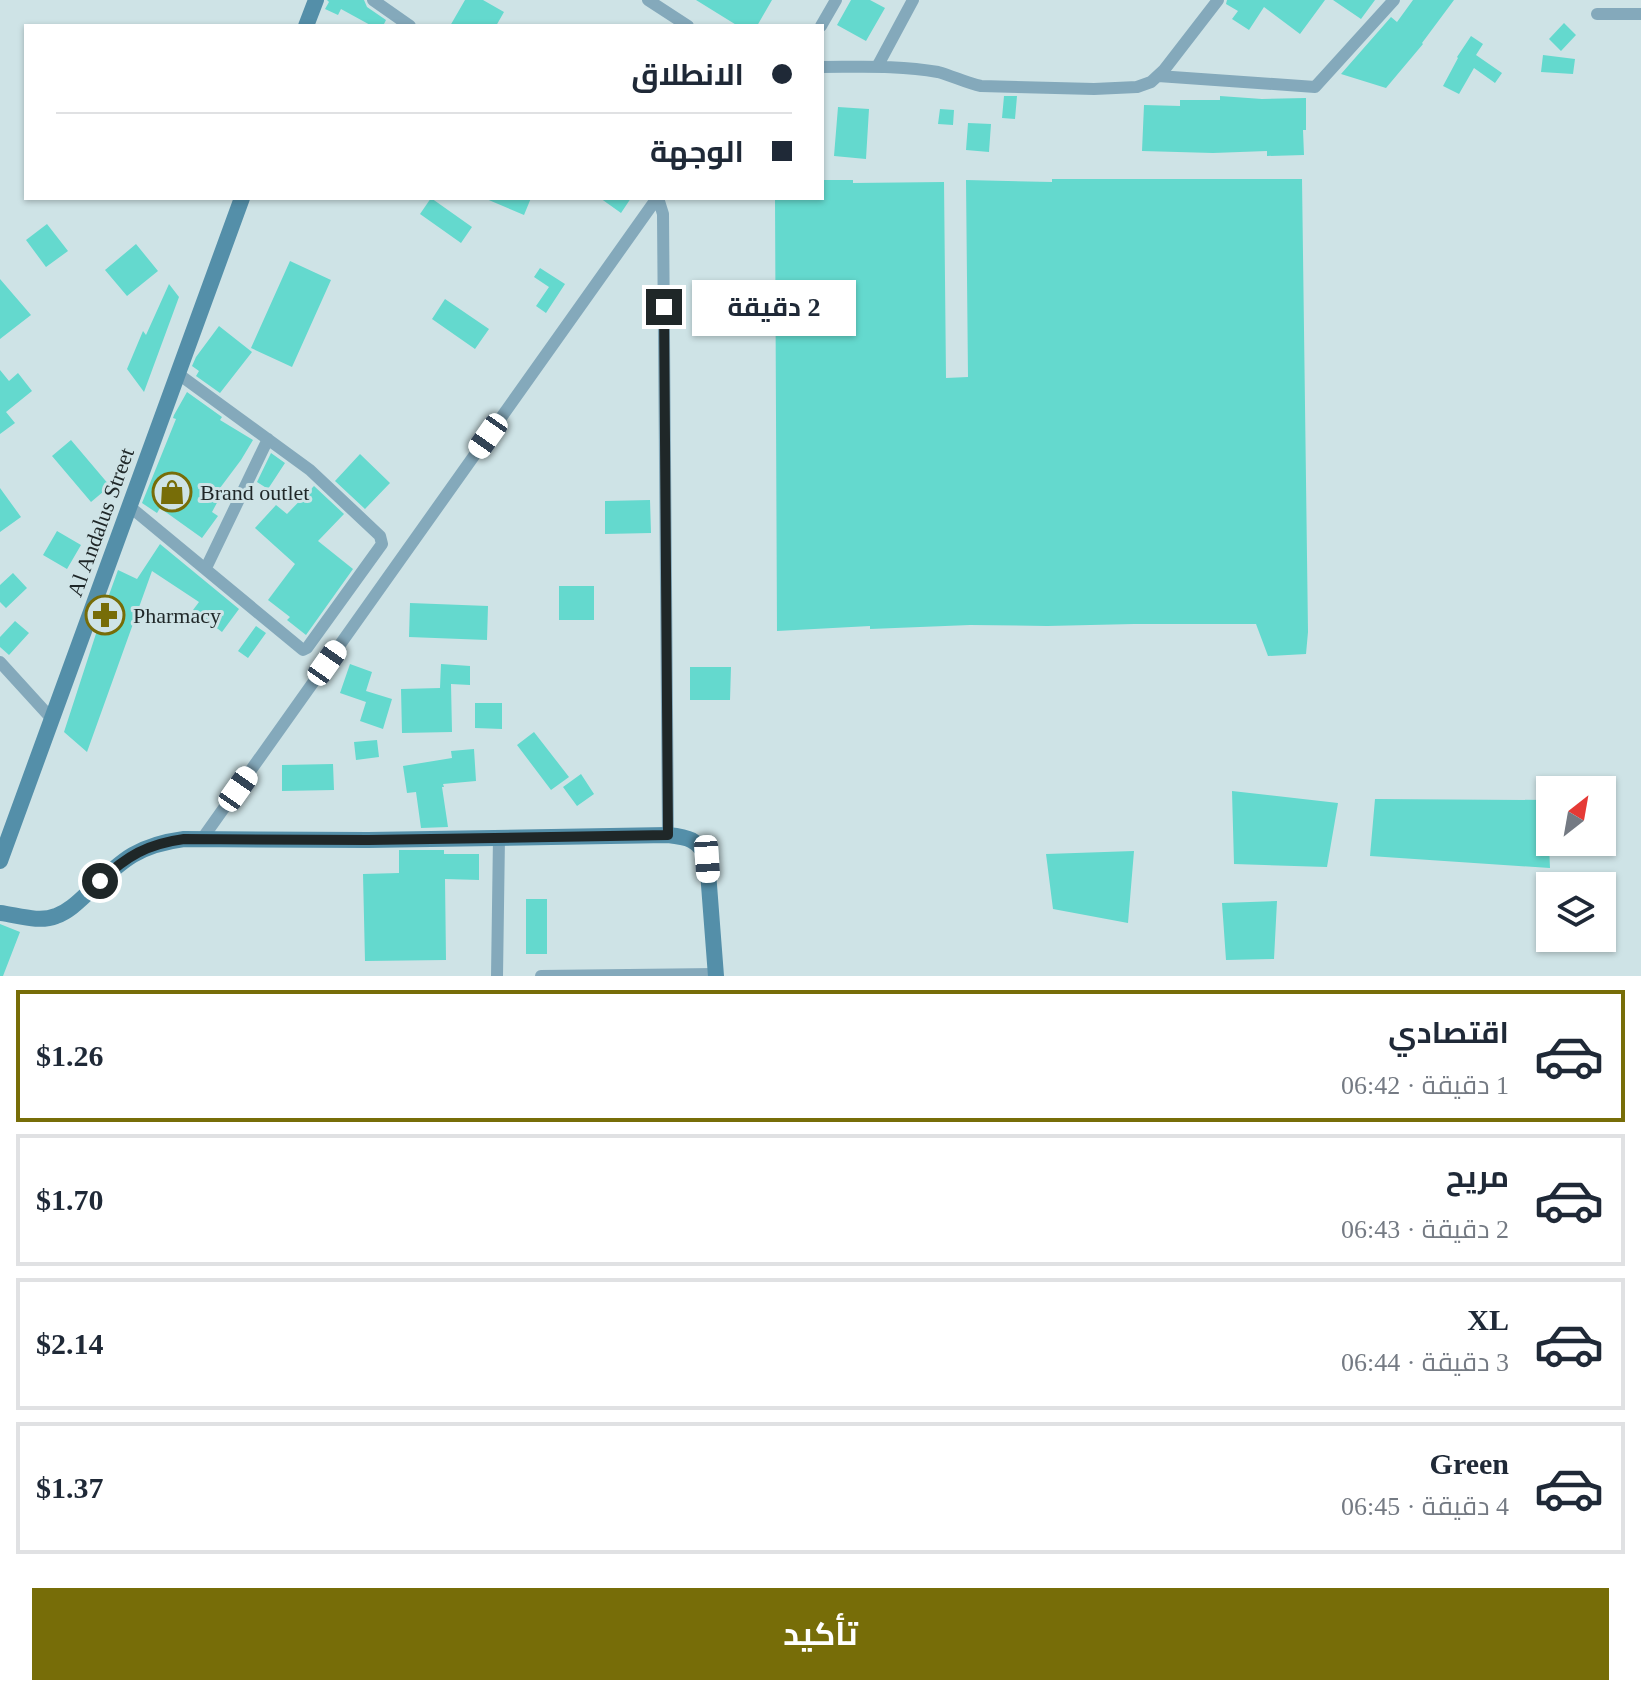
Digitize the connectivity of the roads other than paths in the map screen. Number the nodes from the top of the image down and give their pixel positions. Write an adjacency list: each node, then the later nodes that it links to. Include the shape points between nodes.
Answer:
1 (316, 0): 10 (main road)
2 (373, 0): 11 (street)
3 (648, 0): 12 (street)
4 (836, 0): 13 (street)
5 (913, 0): 15 (street)
6 (1218, 0): 16 (street)
7 (1394, 0): 16 (street, via 1315,87)
8 (1597, 14): 9 (street)
9 (1641, 14)
10 (307, 24)
11 (407, 24)
12 (685, 24)
13 (822, 24)
14 (824, 67): 15 (street)
15 (877, 67): 16 (street, via 939,73 981,86 1137,87)
16 (1158, 76)
17 (241, 200): 20 (main road, Al Andalus Street)
18 (657, 200): 28 (street)
19 (659, 200): 26 (street, via 663,214)
20 (177, 373): 21 (street); 22 (main road, Al Andalus Street)
21 (268, 439): 23 (street); 23 (street, via 310,470 380,536 382,544 305,650)
22 (129, 506): 23 (street); 25 (main road, Al Andalus Street)
23 (206, 568)
24 (0, 662): 25 (street)
25 (51, 718): 29 (main road, Al Andalus Street)
26 (668, 835): 27 (main road); 31 (main road, via 689,837 704,850)
27 (499, 837): 28 (main road); 32 (street)
28 (202, 839): 30 (main road, via 162,842 141,850 56,916)
29 (0, 861)
30 (0, 913)
31 (716, 975): 34 (street)
32 (497, 976)
33 (541, 976): 34 (street)
34 (591, 976)

